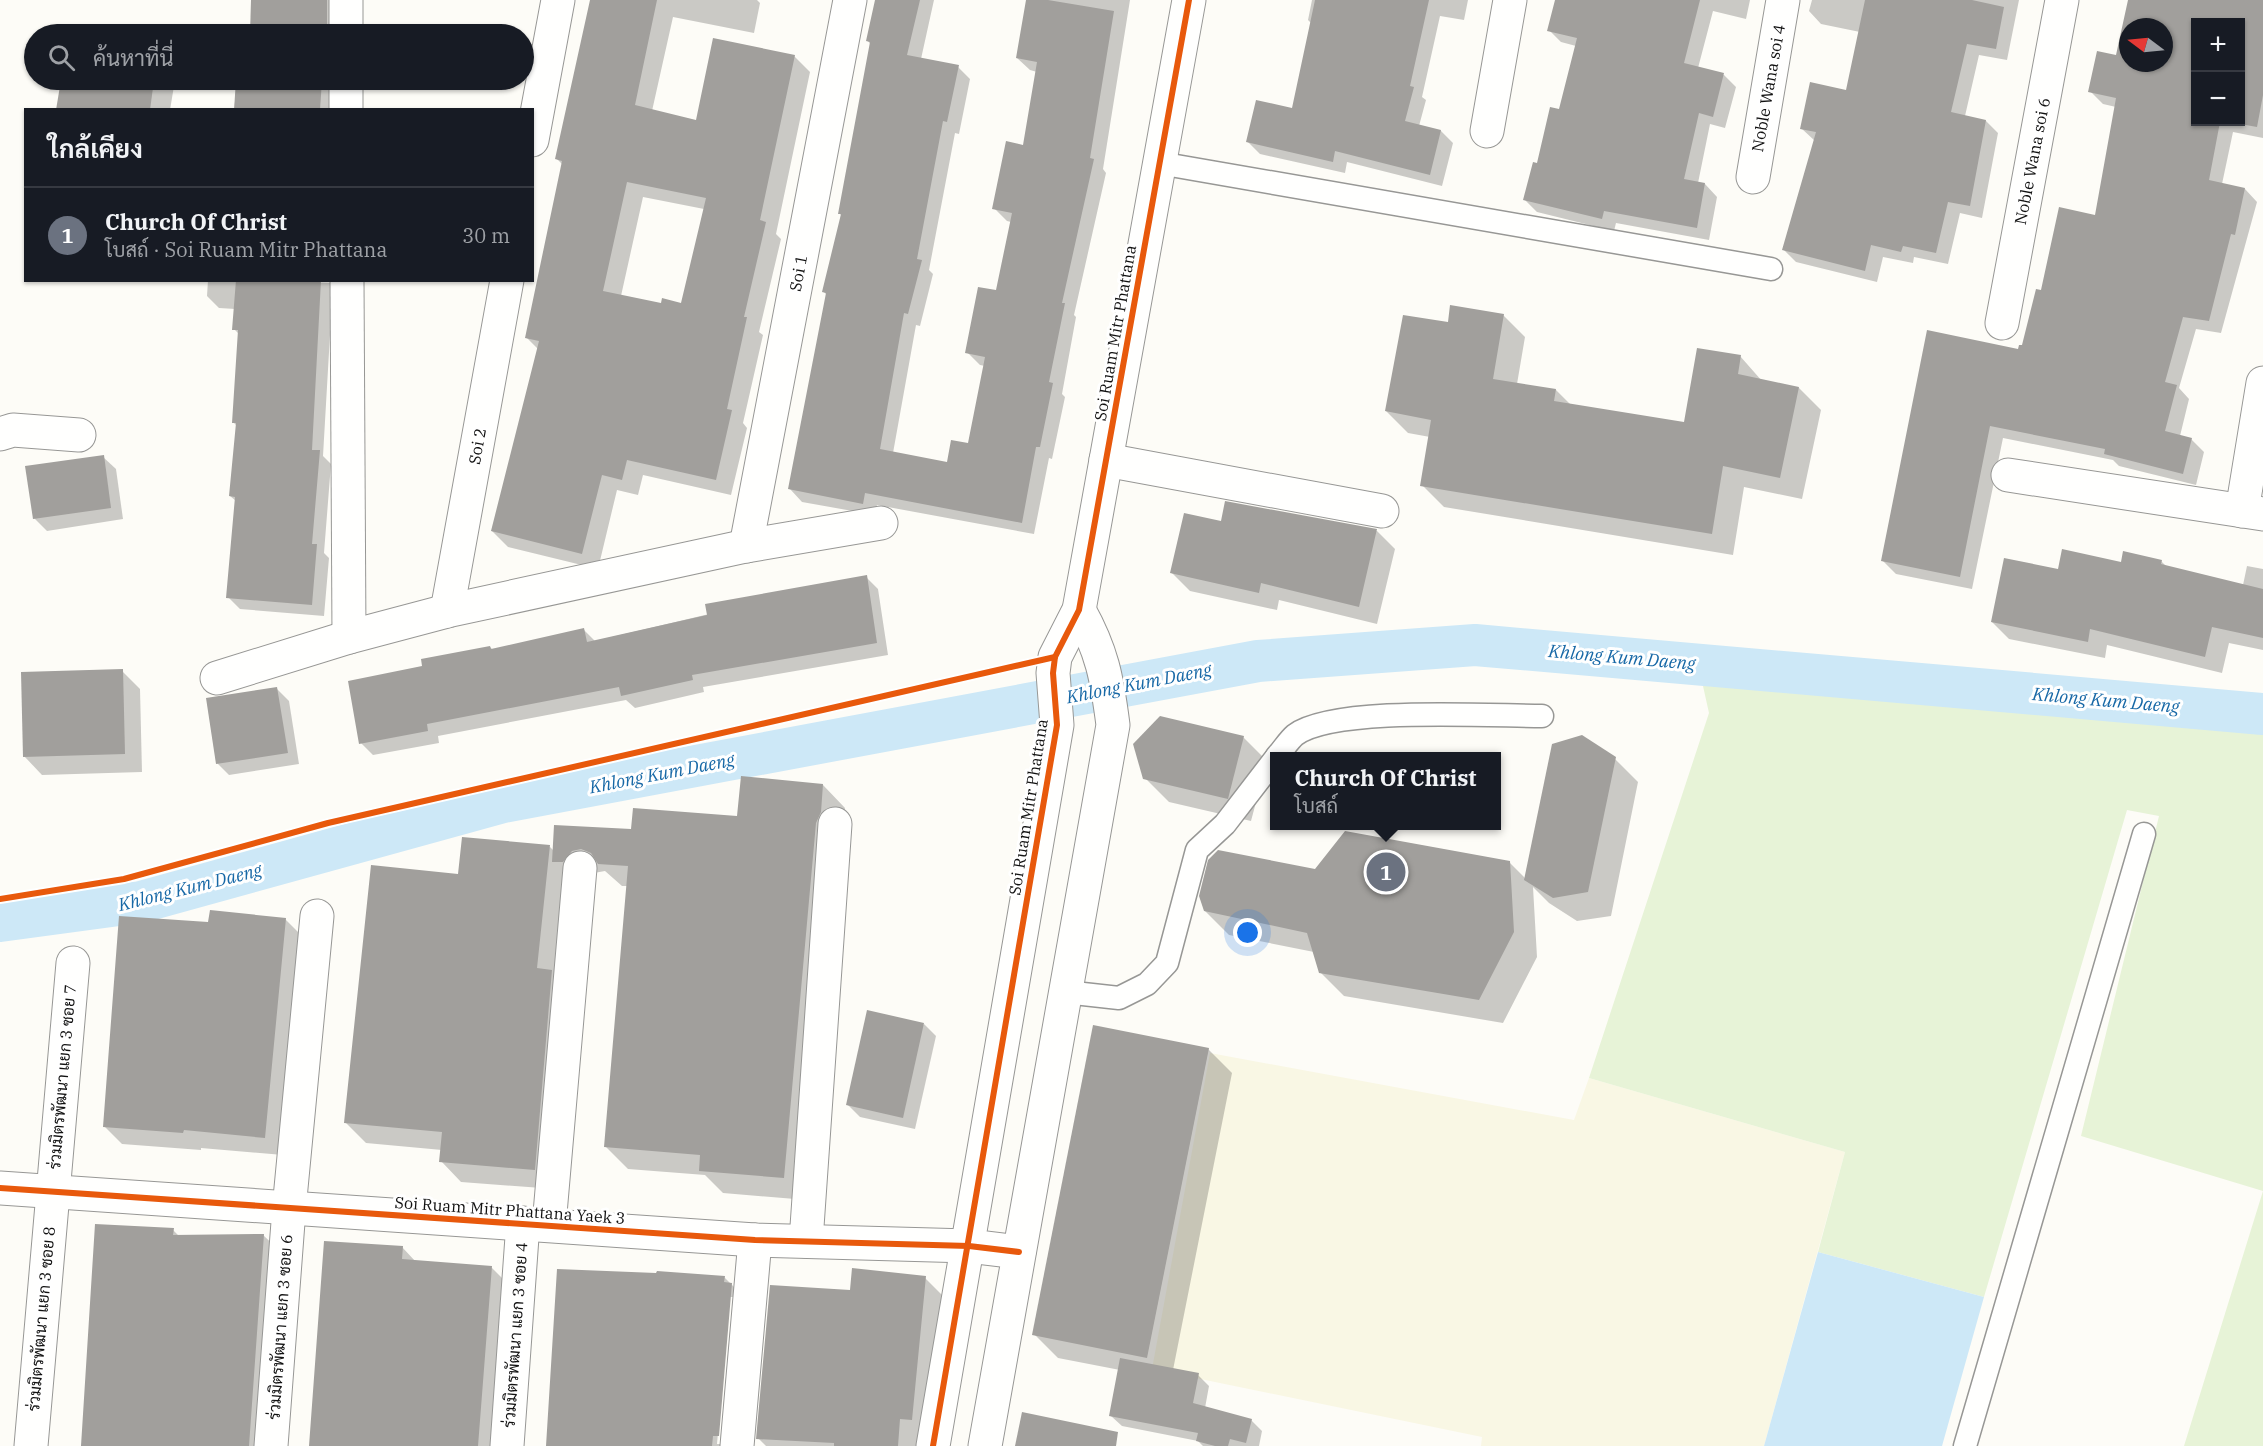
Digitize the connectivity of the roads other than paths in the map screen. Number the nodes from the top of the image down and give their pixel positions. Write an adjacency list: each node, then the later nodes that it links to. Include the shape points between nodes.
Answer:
1 (346, 0): 8 (street)
2 (558, 0): 11 (street)
3 (850, 0): 27 (street, Soi 1)
4 (1189, 0): 13 (street, Soi Ruam Mitr Phattana)
5 (1510, 0): 12 (street)
6 (1783, 0): 14 (street, Noble Wana soi 4)
7 (2062, 0): 18 (street, Noble Wana soi 6)
8 (346, 24)
9 (346, 90): 10 (street)
10 (346, 108)
11 (534, 129)
12 (1487, 131)
13 (1159, 164): 15 (lane); 22 (street, Soi Ruam Mitr Phattana)
14 (1753, 177)
15 (1771, 269)
16 (347, 282): 30 (street)
17 (507, 282): 28 (street, Soi 2)
18 (2002, 323)
19 (2263, 383): 25 (street)
20 (0, 434): 21 (street, via 13,430)
21 (79, 435)
22 (1106, 460): 24 (street); 29 (street, Soi Ruam Mitr Phattana)
23 (2008, 476): 25 (street)
24 (1382, 511)
25 (2253, 512)
26 (881, 524): 27 (street)
27 (747, 546): 28 (street)
28 (447, 610): 30 (street)
29 (1079, 610): 40 (street, via 1105,668 1113,724); 47 (street, Soi Ruam Mitr Phattana, via 1055,657 1058,725)
30 (349, 637): 31 (street)
31 (217, 678)
32 (1542, 716): 33 (lane, via 1372,716 1332,721 1296,735)
33 (1281, 752)
34 (1270, 766): 40 (lane, via 1225,824 1197,850 1167,963 1147,984 1119,998)
35 (835, 824): 46 (street)
36 (2144, 834): 55 (lane)
37 (580, 868): 44 (street, ร่วมมิตรพัฒนา แยก 3 ซอย 4)
38 (317, 916): 43 (street, ร่วมมิตรพัฒนา แยก 3 ซอย 6)
39 (73, 963): 42 (street, ร่วมมิตรพัฒนา แยก 3 ซอย 7)
40 (1065, 992): 48 (street)
41 (0, 1188): 42 (street, Soi Ruam Mitr Phattana Yaek 3)
42 (51, 1191): 43 (street, Soi Ruam Mitr Phattana Yaek 3); 49 (street, ร่วมมิตรพัฒนา แยก 3 ซอย 8)
43 (290, 1209): 44 (street, Soi Ruam Mitr Phattana Yaek 3); 50 (street, ร่วมมิตรพัฒนา แยก 3 ซอย 6)
44 (536, 1224): 45 (street, Soi Ruam Mitr Phattana Yaek 3); 51 (street, ร่วมมิตรพัฒนา แยก 3 ซอย 4)
45 (755, 1240): 46 (street, Soi Ruam Mitr Phattana Yaek 3); 52 (street)
46 (806, 1241): 47 (street, Soi Ruam Mitr Phattana Yaek 3)
47 (969, 1246): 48 (street, Soi Ruam Mitr Phattana Yaek 3); 53 (street, Soi Ruam Mitr Phattana)
48 (1019, 1252): 54 (street)
49 (31, 1446)
50 (271, 1446)
51 (507, 1446)
52 (737, 1446)
53 (933, 1446)
54 (985, 1446)
55 (1965, 1446)

